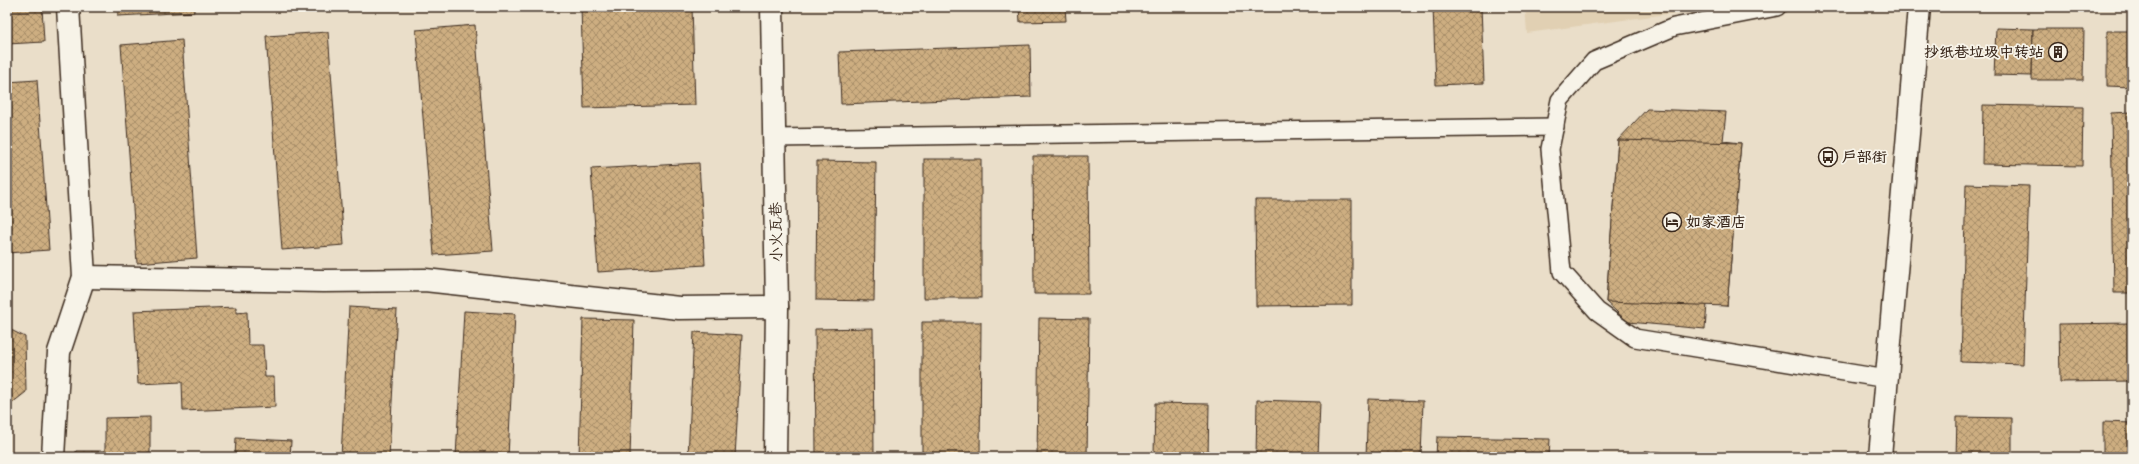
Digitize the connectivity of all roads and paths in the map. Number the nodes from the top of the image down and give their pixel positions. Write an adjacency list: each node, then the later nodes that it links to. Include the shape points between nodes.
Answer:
1 (68, 7): 7 (street)
2 (772, 7): 6 (street, 小火瓦巷)
3 (1777, 7): 5 (lane, via 1674,27 1594,62 1560,100)
4 (1919, 7): 9 (street)
5 (1554, 127): 6 (lane); 9 (lane, via 1550,149 1562,272 1597,311 1635,338)
6 (774, 138): 8 (street, 小火瓦巷)
7 (84, 277): 8 (street, via 425,280 679,308); 10 (street, via 59,352)
8 (777, 307): 11 (street, 小火瓦巷)
9 (1887, 379): 12 (street)
10 (53, 457)
11 (775, 457)
12 (1880, 457)

